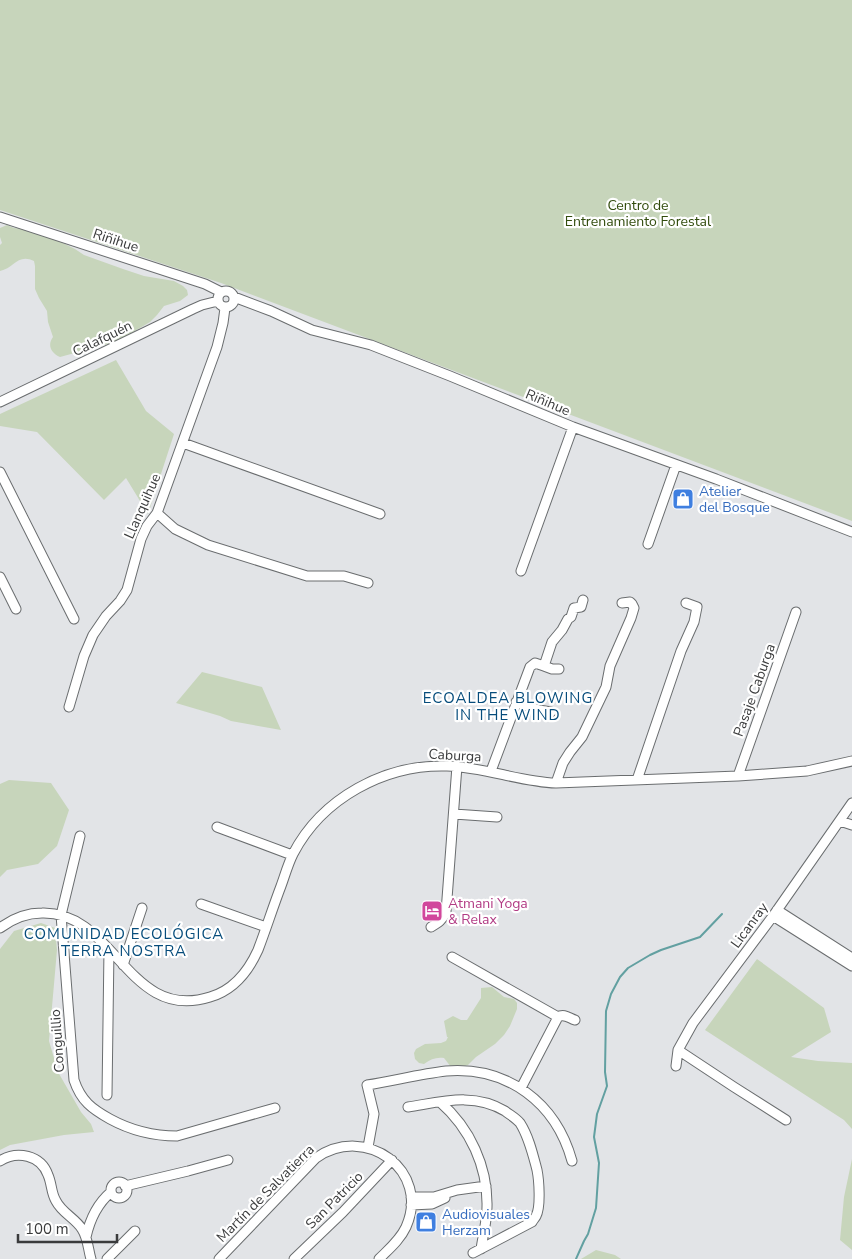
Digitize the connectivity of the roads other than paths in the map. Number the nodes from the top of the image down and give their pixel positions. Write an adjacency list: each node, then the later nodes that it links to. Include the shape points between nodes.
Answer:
1 (0, 217): 2 (street, Riñihue)
2 (221, 292): 3 (street, Riñihue, via 229,292); 4 (street)
3 (234, 297): 5 (street, via 232,305); 7 (street, Riñihue, via 312,330 371,345)
4 (218, 301): 5 (street); 6 (street, Calafquén, via 198,307)
5 (225, 308): 8 (street, Llanquihue, via 217,348)
6 (0, 402)
7 (573, 428): 9 (street, Riñihue); 15 (street)
8 (183, 443): 11 (street, Llanquihue); 12 (street)
9 (676, 465): 13 (street, Riñihue); 14 (street)
10 (0, 472): 23 (street)
11 (157, 513): 17 (street, via 175,530 208,545 308,576 344,576); 27 (street, Llanquihue, via 141,539 127,590 93,635)
12 (380, 514)
13 (852, 532)
14 (648, 544)
15 (521, 571)
16 (0, 577): 21 (street)
17 (368, 583)
18 (583, 600): 24 (street, via 581,607 574,608 552,642)
19 (622, 603): 34 (street, via 630,602 634,608 610,666 606,688 582,738 563,763)
20 (686, 603): 33 (street, via 697,607 694,622)
21 (16, 609)
22 (796, 612): 32 (street, Pasaje Caburga)
23 (74, 619)
24 (544, 666): 25 (street); 26 (street, via 535,663 530,667)
25 (558, 669)
26 (516, 702): 28 (street); 31 (street)
27 (69, 707)
28 (551, 712)
29 (852, 761): 32 (street, Caburga, via 806,771)
30 (457, 766): 31 (street, Caburga); 36 (street); 42 (street, Caburga, via 404,770 358,788 319,818)
31 (491, 771): 34 (street, Caburga, via 536,782)
32 (738, 776): 33 (street, Caburga)
33 (637, 780): 34 (street, Caburga)
34 (556, 783)
35 (852, 803): 38 (street, Licanray)
36 (454, 814): 37 (street); 48 (street, via 446,912 443,919)
37 (497, 817)
38 (840, 821): 39 (street); 45 (street, Licanray)
39 (852, 825)
40 (217, 827): 42 (street)
41 (80, 836): 46 (street, Conguillio)
42 (292, 855): 47 (street, Caburga)
43 (201, 904): 47 (street)
44 (142, 908): 53 (street)
45 (775, 913): 52 (street); 54 (street); 57 (street, Licanray, via 693,1023)
46 (61, 915): 49 (street, Caburga, via 30,914); 50 (street, Caburga, via 87,927); 63 (street, Conguillio, via 74,1080 90,1107 134,1130 166,1136 177,1136)
47 (266, 927): 53 (street, Caburga, via 246,972 228,989 204,999 162,996)
48 (430, 927)
49 (0, 928)
50 (109, 950): 53 (street, Caburga); 60 (street)
51 (452, 957): 55 (street)
52 (852, 958)
53 (123, 965)
54 (852, 966)
55 (558, 1017): 56 (street, via 564,1015); 59 (street)
56 (575, 1020)
57 (678, 1050): 58 (street, Licanray); 64 (street)
58 (676, 1066)
59 (521, 1088): 65 (street, via 488,1074 456,1071 367,1086 374,1114); 68 (street, via 550,1115)
60 (107, 1095)
61 (440, 1102): 62 (street); 70 (street, via 466,1139); 70 (street, via 456,1099 481,1101 496,1107 520,1122 530,1144 539,1191 536,1216 532,1222 477,1251)
62 (408, 1107)
63 (275, 1108)
64 (786, 1120)
65 (368, 1147): 67 (street, Martín de Salvatierra); 78 (street, Martín de Salvatierra, via 341,1146 316,1158)
66 (228, 1160): 72 (street, via 125,1186 122,1196 111,1192)
67 (392, 1160): 71 (street, Martín de Salvatierra, via 405,1177); 79 (street, San Patricio)
68 (572, 1161)
69 (0, 1162): 73 (street, via 10,1156 21,1155 39,1162 48,1175 55,1200)
70 (484, 1187): 71 (street, via 450,1193 432,1204)
71 (411, 1201): 80 (street, via 409,1220 402,1234)
72 (94, 1213): 73 (street, via 86,1217); 75 (street)
73 (72, 1217): 75 (street)
74 (134, 1231): 77 (street)
75 (86, 1237): 76 (street)
76 (91, 1259)
77 (106, 1259)
78 (219, 1259)
79 (294, 1259)
80 (379, 1259)

